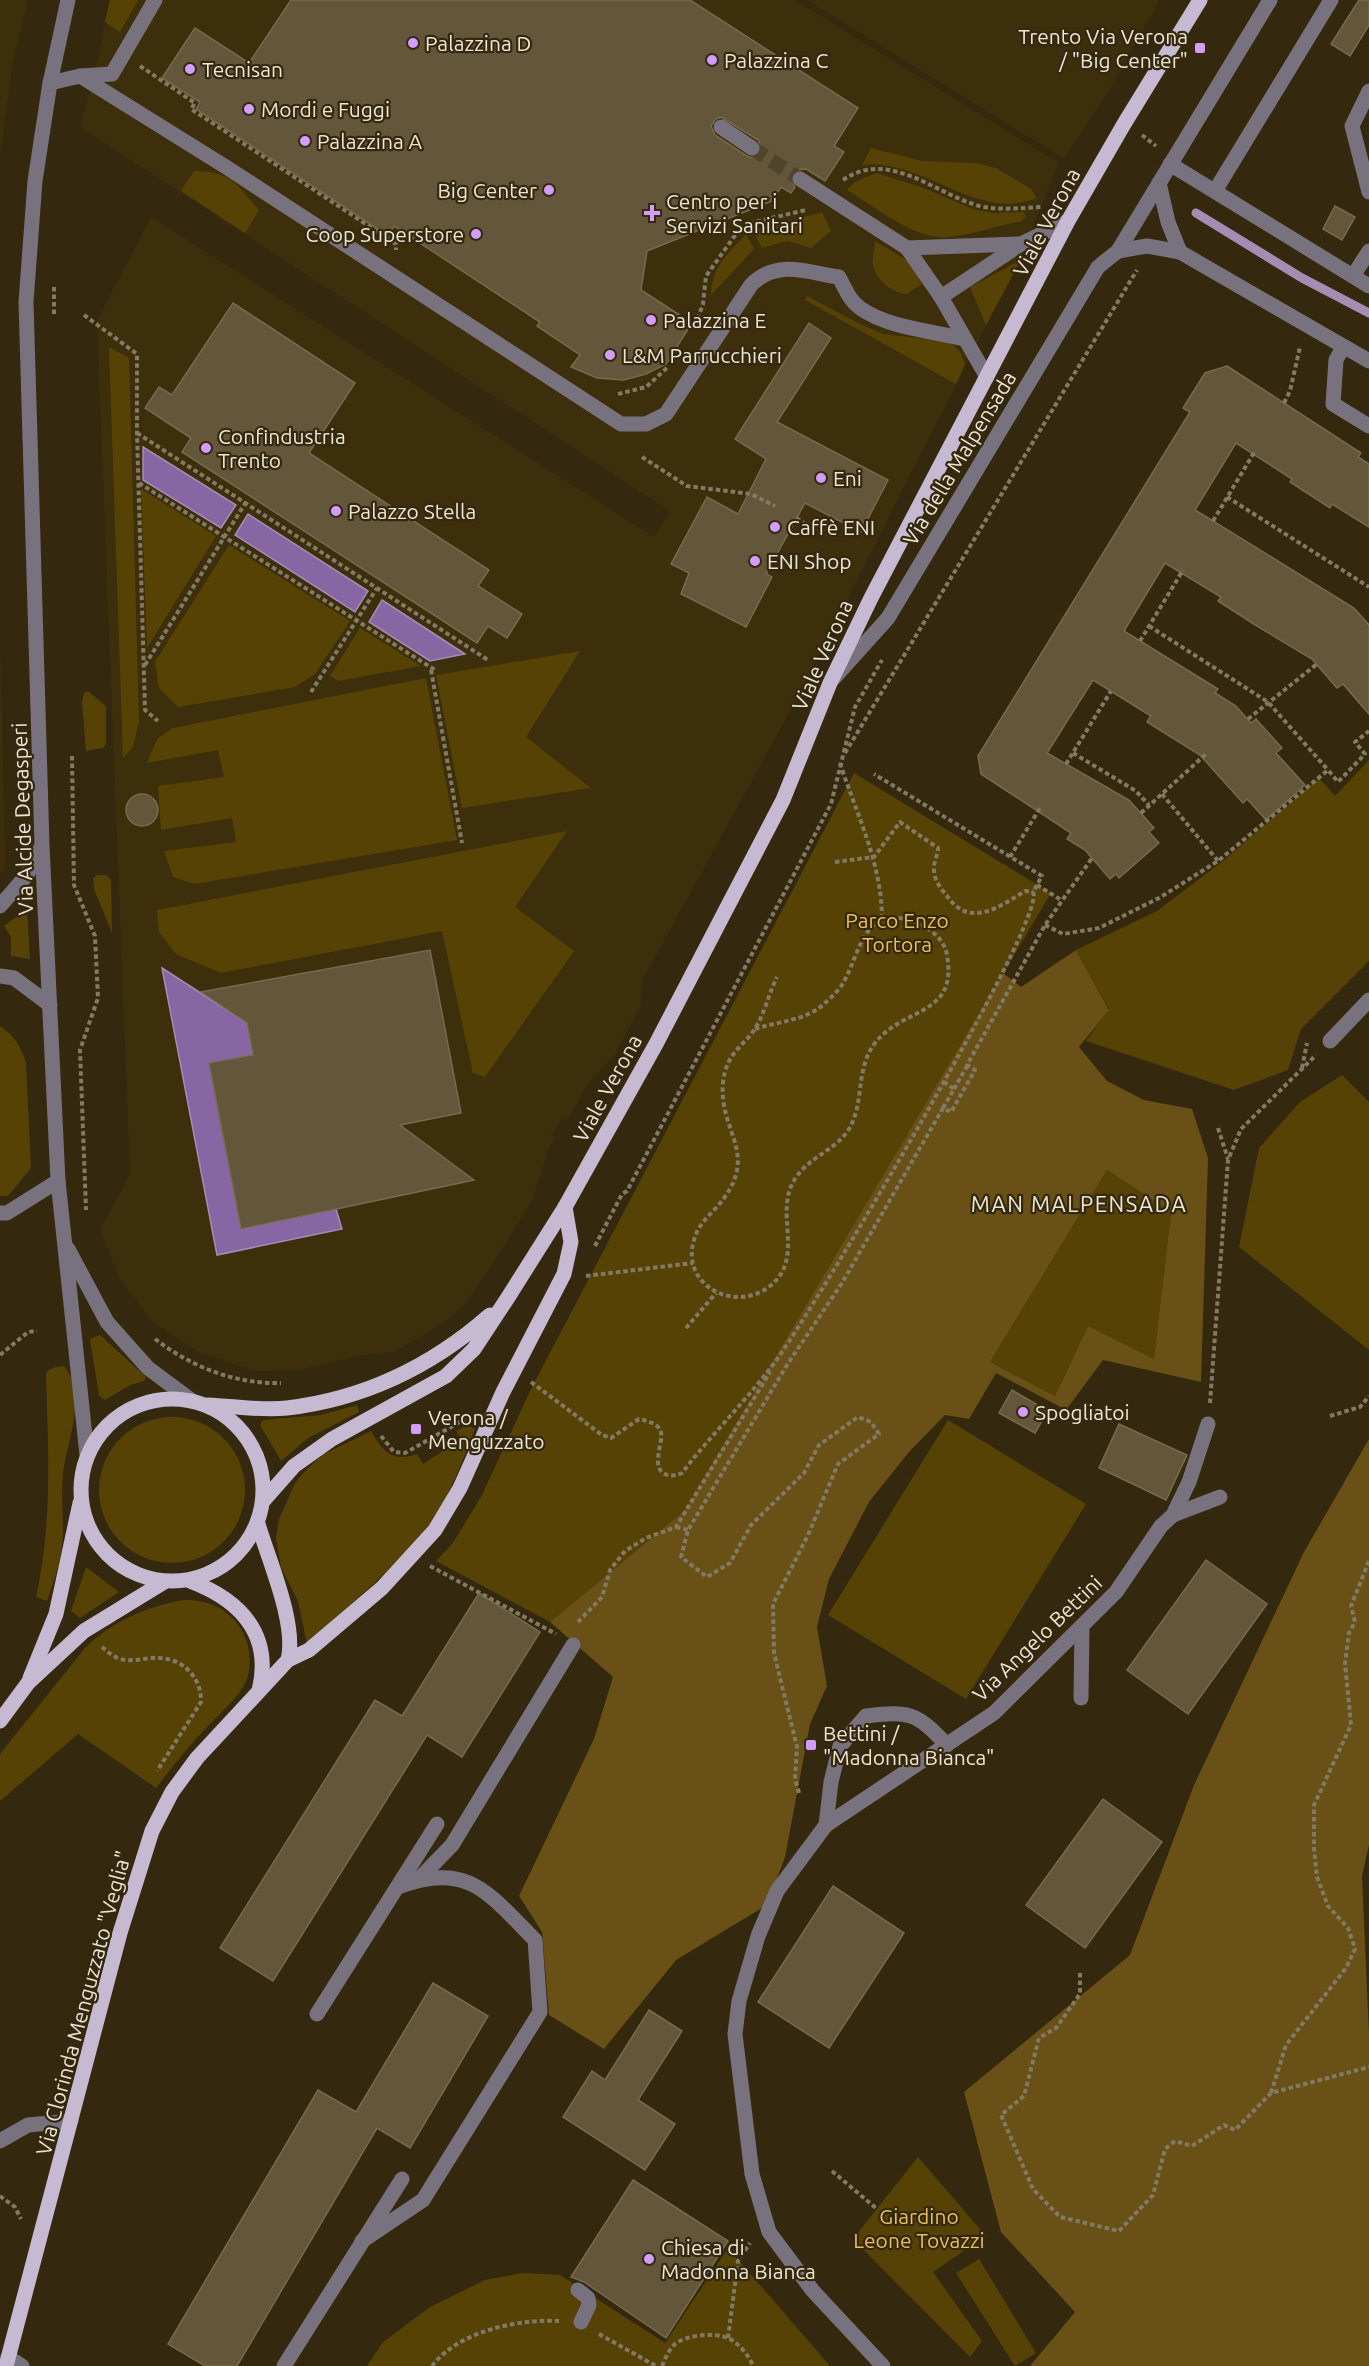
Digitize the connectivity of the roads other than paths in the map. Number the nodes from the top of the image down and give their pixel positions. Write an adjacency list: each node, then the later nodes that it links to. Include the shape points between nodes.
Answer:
1 (68, 0): 7 (street, Via Alcide Degasperi)
2 (155, 0): 6 (street, via 112,74)
3 (1200, 0): 16 (main road, Viale Verona)
4 (1270, 0): 11 (street, Via della Malpensada)
5 (1331, 0): 14 (street)
6 (80, 76): 7 (street); 25 (street, via 621,424 646,424 666,414 751,285 764,272 779,268 839,277 855,302 882,319)
7 (50, 83): 31 (street, Via Alcide Degasperi, via 35,181 26,302)
8 (1369, 91): 15 (street, via 1352,126)
9 (720, 127): 10 (street)
10 (752, 148)
11 (1170, 164): 13 (street, Via della Malpensada); 14 (street)
12 (800, 179): 18 (street, bridge)
13 (1159, 183): 19 (street, Via della Malpensada); 21 (street)
14 (1215, 191): 22 (street)
15 (1369, 192)
16 (1068, 221): 17 (street); 28 (main road, Viale Verona)
17 (1021, 244): 18 (street); 24 (street)
18 (907, 248): 24 (street)
19 (1118, 250): 21 (street, via 1147,246); 30 (street, Via della Malpensada, via 1098,267 888,618)
20 (1369, 251): 22 (street)
21 (1180, 252): 26 (street)
22 (1353, 276): 23 (street)
23 (1369, 286)
24 (941, 297): 25 (street)
25 (965, 339): 28 (street)
26 (1343, 347): 27 (street); 29 (street, via 1336,360 1333,404)
27 (1369, 362)
28 (987, 377): 30 (main road, Viale Verona)
29 (1369, 426)
30 (830, 683): 38 (main road, Viale Verona, via 783,800 656,1044)
31 (42, 844): 32 (street, via 27,875); 35 (street, Via Alcide Degasperi)
32 (0, 906)
33 (0, 976): 35 (street, via 14,978)
34 (1369, 1000): 36 (street)
35 (50, 1005): 37 (street, Via Alcide Degasperi)
36 (1330, 1041)
37 (58, 1181): 39 (street, via 7,1213); 40 (street, Via Alcide Degasperi)
38 (565, 1207): 41 (main road, Viale Verona); 54 (main road, Via Clorinda Menguzzato "Veglia", via 571,1242 564,1274 502,1392 460,1488 435,1530 382,1588 309,1650)
39 (0, 1213)
40 (64, 1243): 42 (street, Via Alcide Degasperi, via 107,1322 148,1368); 44 (street, Via Alcide Degasperi)
41 (507, 1299): 42 (main road, Viale Verona, via 464,1338 429,1362 362,1392 286,1408); 47 (main road, Viale Verona, via 474,1349 446,1376 332,1439 294,1466)
42 (198, 1403): 44 (main road, via 165,1399 141,1404 118,1415 100,1433); 47 (main road, via 231,1420 250,1443 262,1470)
43 (1208, 1424): 48 (street, Via Angelo Bettini, via 1189,1482)
44 (87, 1455): 46 (main road)
45 (1220, 1497): 48 (street)
46 (80, 1500): 51 (main road, via 98,1545 116,1563 140,1576); 55 (main road, via 56,1614)
47 (264, 1500): 49 (main road)
48 (1173, 1515): 52 (street, Via Angelo Bettini, via 1161,1526 1116,1592)
49 (258, 1524): 50 (main road, via 246,1546 230,1562); 54 (main road, via 289,1627 292,1645)
50 (190, 1581): 51 (main road); 56 (main road, via 216,1591 240,1610 257,1636 264,1671)
51 (164, 1582): 55 (main road, via 84,1630)
52 (1082, 1626): 57 (street); 59 (street, Via Angelo Bettini, via 994,1713)
53 (573, 1645): 62 (street, via 452,1845)
54 (288, 1660): 56 (main road, Via Clorinda Menguzzato "Veglia")
55 (28, 1683): 58 (main road)
56 (259, 1691): 65 (main road, Via Clorinda Menguzzato "Veglia", via 196,1758 172,1792 152,1831 120,1933)
57 (1081, 1698)
58 (0, 1721)
59 (946, 1745): 61 (street, Via Angelo Bettini); 61 (street, via 928,1725 901,1712 866,1716 840,1746)
60 (437, 1824): 63 (street)
61 (826, 1825): 74 (street, Via Angelo Bettini, via 777,1891 758,1936 739,2001 735,2034 739,2076 752,2174 769,2232 813,2290)
62 (420, 1878): 63 (street); 68 (street, via 450,1877 480,1886 535,1940 540,2012 423,2200)
63 (398, 1887): 64 (street)
64 (317, 2014)
65 (71, 2121): 66 (street, via 28,2125); 71 (main road, Via Clorinda Menguzzato "Veglia")
66 (0, 2141)
67 (402, 2179): 68 (street)
68 (362, 2241): 73 (street)
69 (578, 2290): 70 (street, via 588,2298 589,2306)
70 (581, 2322)
71 (7, 2362): 72 (street, Via Clorinda Menguzzato "Veglia")
72 (22, 2366)
73 (284, 2366)
74 (883, 2366)

